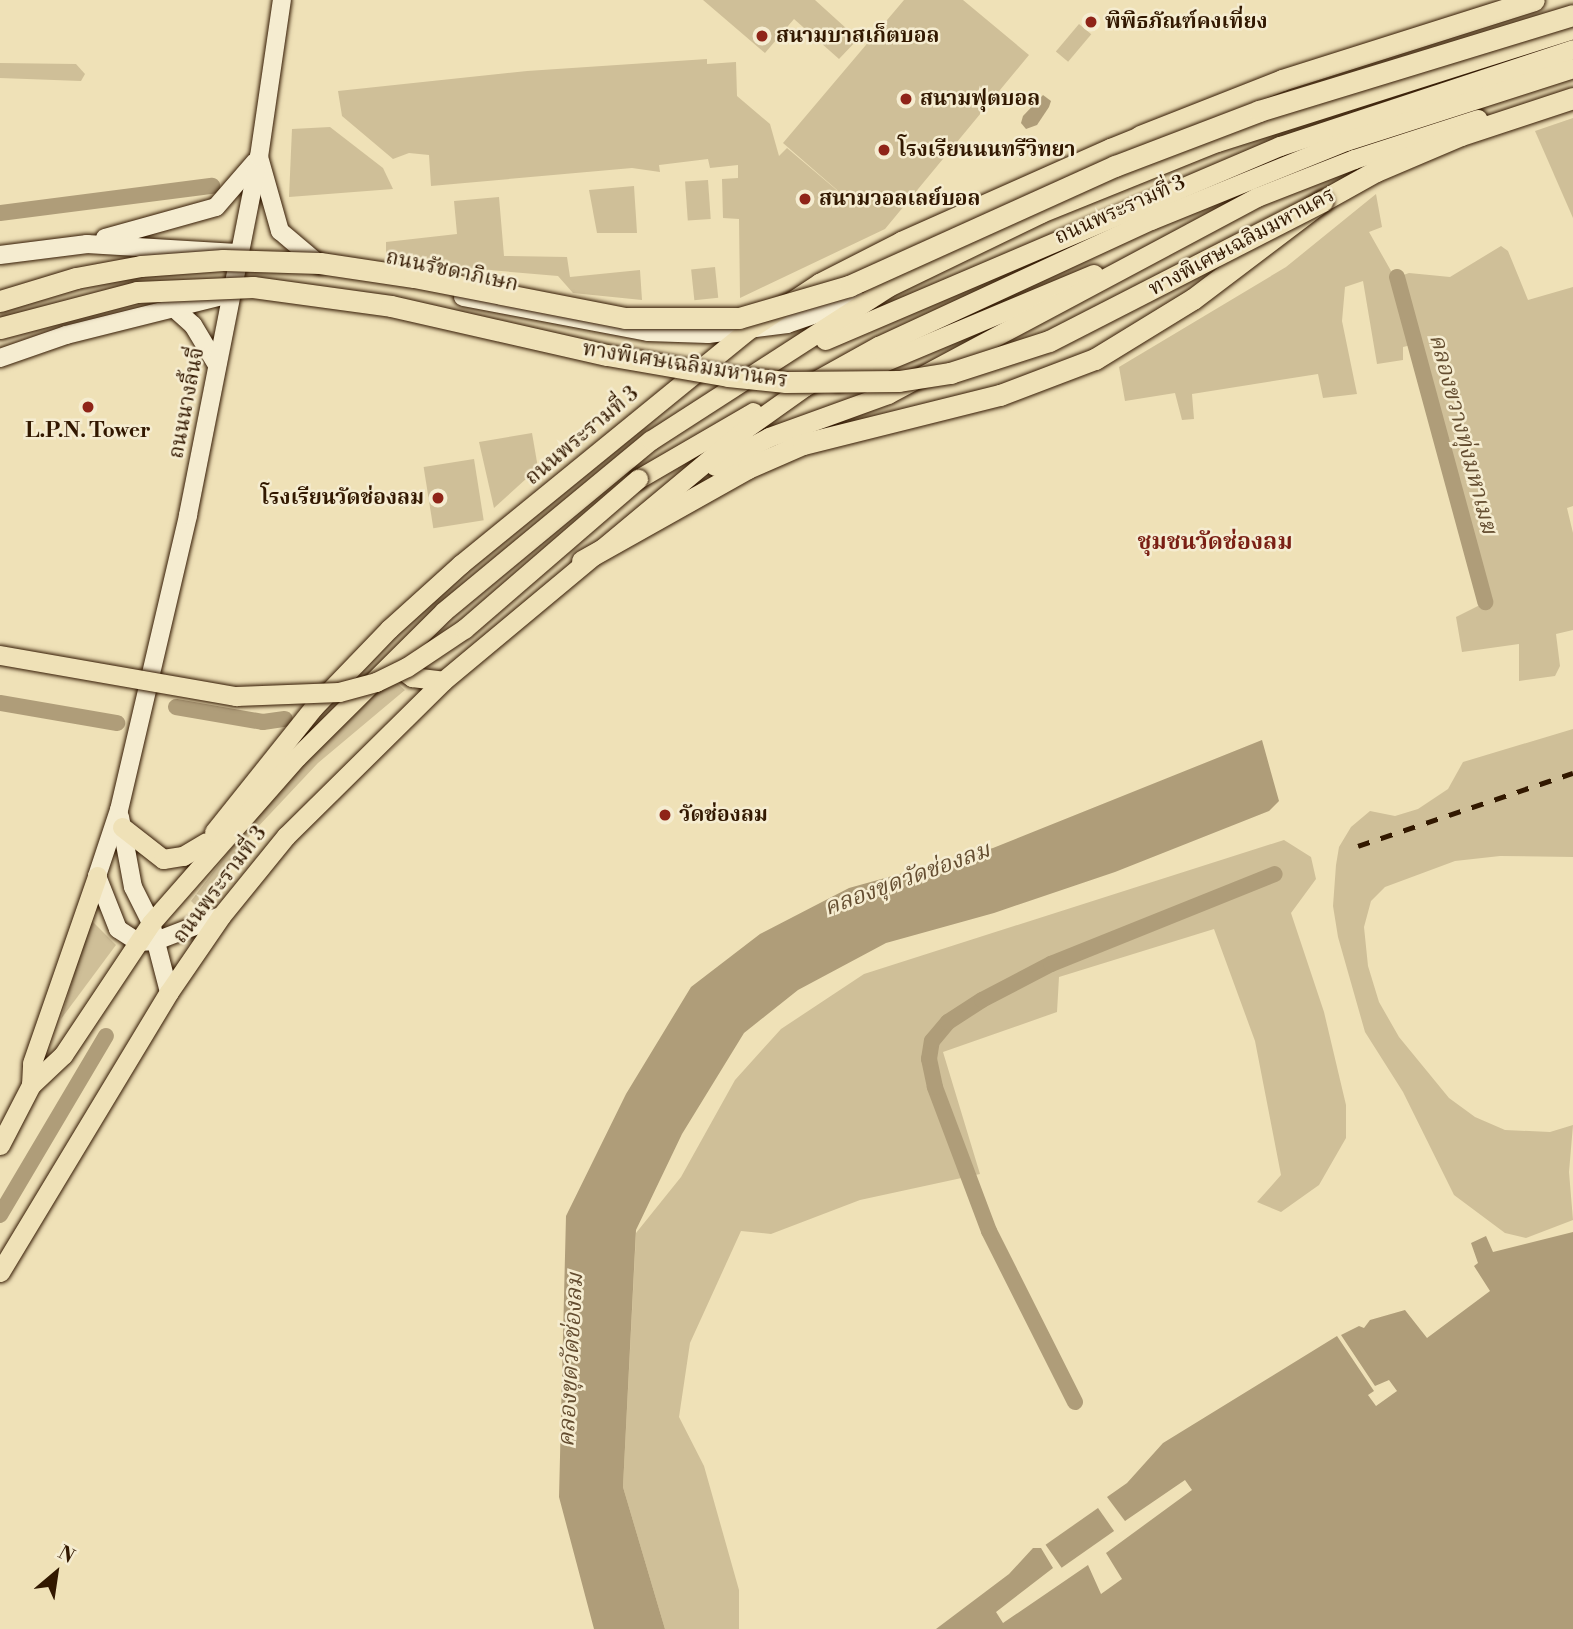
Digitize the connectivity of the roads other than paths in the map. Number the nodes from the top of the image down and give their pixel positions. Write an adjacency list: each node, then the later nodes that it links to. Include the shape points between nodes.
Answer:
1 (282, 0): 11 (main road, ถนนนางลิ้นจี่)
2 (1534, 0): 9 (highway, via 1282,80)
3 (1573, 15): 23 (highway, ทางพิเศษเฉลิมมหานคร, bridge, via 1259,111 1115,166 849,286 739,318 625,317 360,269 223,260 141,266 76,278)
4 (1573, 29): 10 (main road, ถนนพระรามที่ 3)
5 (1573, 49): 14 (main road, ถนนพระรามที่ 3, via 1347,121)
6 (1573, 68): 14 (main road, ถนนพระรามที่ 3)
7 (1573, 89): 17 (main road, ถนนพระรามที่ 3, via 1308,176)
8 (1573, 98): 12 (highway, ทางพิเศษเฉลิมมหานคร, via 1415,153)
9 (1140, 135): 10 (main road, ถนนพระรามที่ 3); 13 (main road, ถนนพระรามที่ 3)
10 (1217, 142): 15 (main road, ถนนพระรามที่ 3)
11 (259, 157): 16 (main road, via 216,206); 18 (main road, ถนนนางลิ้นจี่); 20 (main road, via 280,231)
12 (1322, 201): 25 (highway, ทางพิเศษเฉลิมมหานคร, bridge, via 1049,341 963,370 899,381 786,382 728,376 607,355 391,306 253,287 137,292); 35 (highway, bridge, via 1193,299 1095,359 1000,395 803,444 727,479)
13 (983, 203): 15 (main road); 26 (main road, ถนนพระรามที่ 3, via 818,283)
14 (1147, 211): 27 (main road, ถนนพระรามที่ 3); 30 (main road, ถนนพระรามที่ 3)
15 (1041, 213): 21 (main road, ถนนพระรามที่ 3)
16 (87, 244): 18 (main road, ถนนรัชดาภิเษก); 19 (main road, ถนนรัชดาภิเษก)
17 (1157, 249): 32 (main road, via 855,373); 34 (main road, ถนนพระรามที่ 3, via 1029,322 888,394 748,447)
18 (240, 253): 20 (main road, ถนนรัชดาภิเษก); 22 (main road, ถนนนางลิ้นจี่)
19 (0, 255)
20 (323, 267): 26 (main road, ถนนรัชดาภิเษก, via 648,332)
21 (888, 287): 26 (main road, ถนนรัชดาภิเษก, via 824,314); 27 (main road, ถนนพระรามที่ 3)
22 (230, 294): 24 (main road); 29 (main road, ถนนนางลิ้นจี่)
23 (0, 301)
24 (175, 309): 28 (main road, via 66,335); 29 (main road, via 194,325)
25 (0, 328)
26 (745, 332): 33 (main road, ถนนพระรามที่ 3)
27 (788, 355): 31 (main road, ถนนพระรามที่ 3)
28 (0, 358)
29 (218, 365): 39 (main road, ถนนนางลิ้นจี่)
30 (804, 387): 32 (main road, ถนนพระรามที่ 3); 37 (main road, bridge, via 740,418 638,479 455,636 376,682 340,692 236,696)
31 (651, 440): 33 (main road); 36 (main road, ถนนพระรามที่ 3, via 501,561)
32 (702, 463): 34 (main road, ถนนพระรามที่ 3)
33 (544, 496): 40 (main road, ถนนพระรามที่ 3, via 389,629 298,727)
34 (648, 506): 35 (main road, ถนนพระรามที่ 3)
35 (582, 561): 38 (main road, ถนนพระรามที่ 3)
36 (400, 653): 38 (main road, via 405,673 424,682); 41 (main road, ถนนพระรามที่ 3)
37 (0, 654)
38 (443, 681): 43 (main road, ถนนพระรามที่ 3, via 317,802)
39 (120, 819): 40 (main road, via 163,859 183,856); 42 (main road, ถนนนางลิ้นจี่); 44 (main road, ถนนนางลิ้นจี่)
40 (205, 843): 41 (main road, ถนนพระรามที่ 3)
41 (193, 871): 44 (main road, ถนนพระรามที่ 3)
42 (97, 876): 44 (main road, via 118,929); 46 (main road, via 34,1056)
43 (221, 916): 44 (main road); 45 (main road, ถนนพระรามที่ 3)
44 (148, 935): 45 (main road, ถนนนางลิ้นจี่); 46 (main road, ถนนพระรามที่ 3, via 63,1055)
45 (169, 992): 48 (main road, ถนนพระรามที่ 3)
46 (31, 1085): 47 (main road, ถนนพระรามที่ 3)
47 (0, 1145)
48 (0, 1272)

